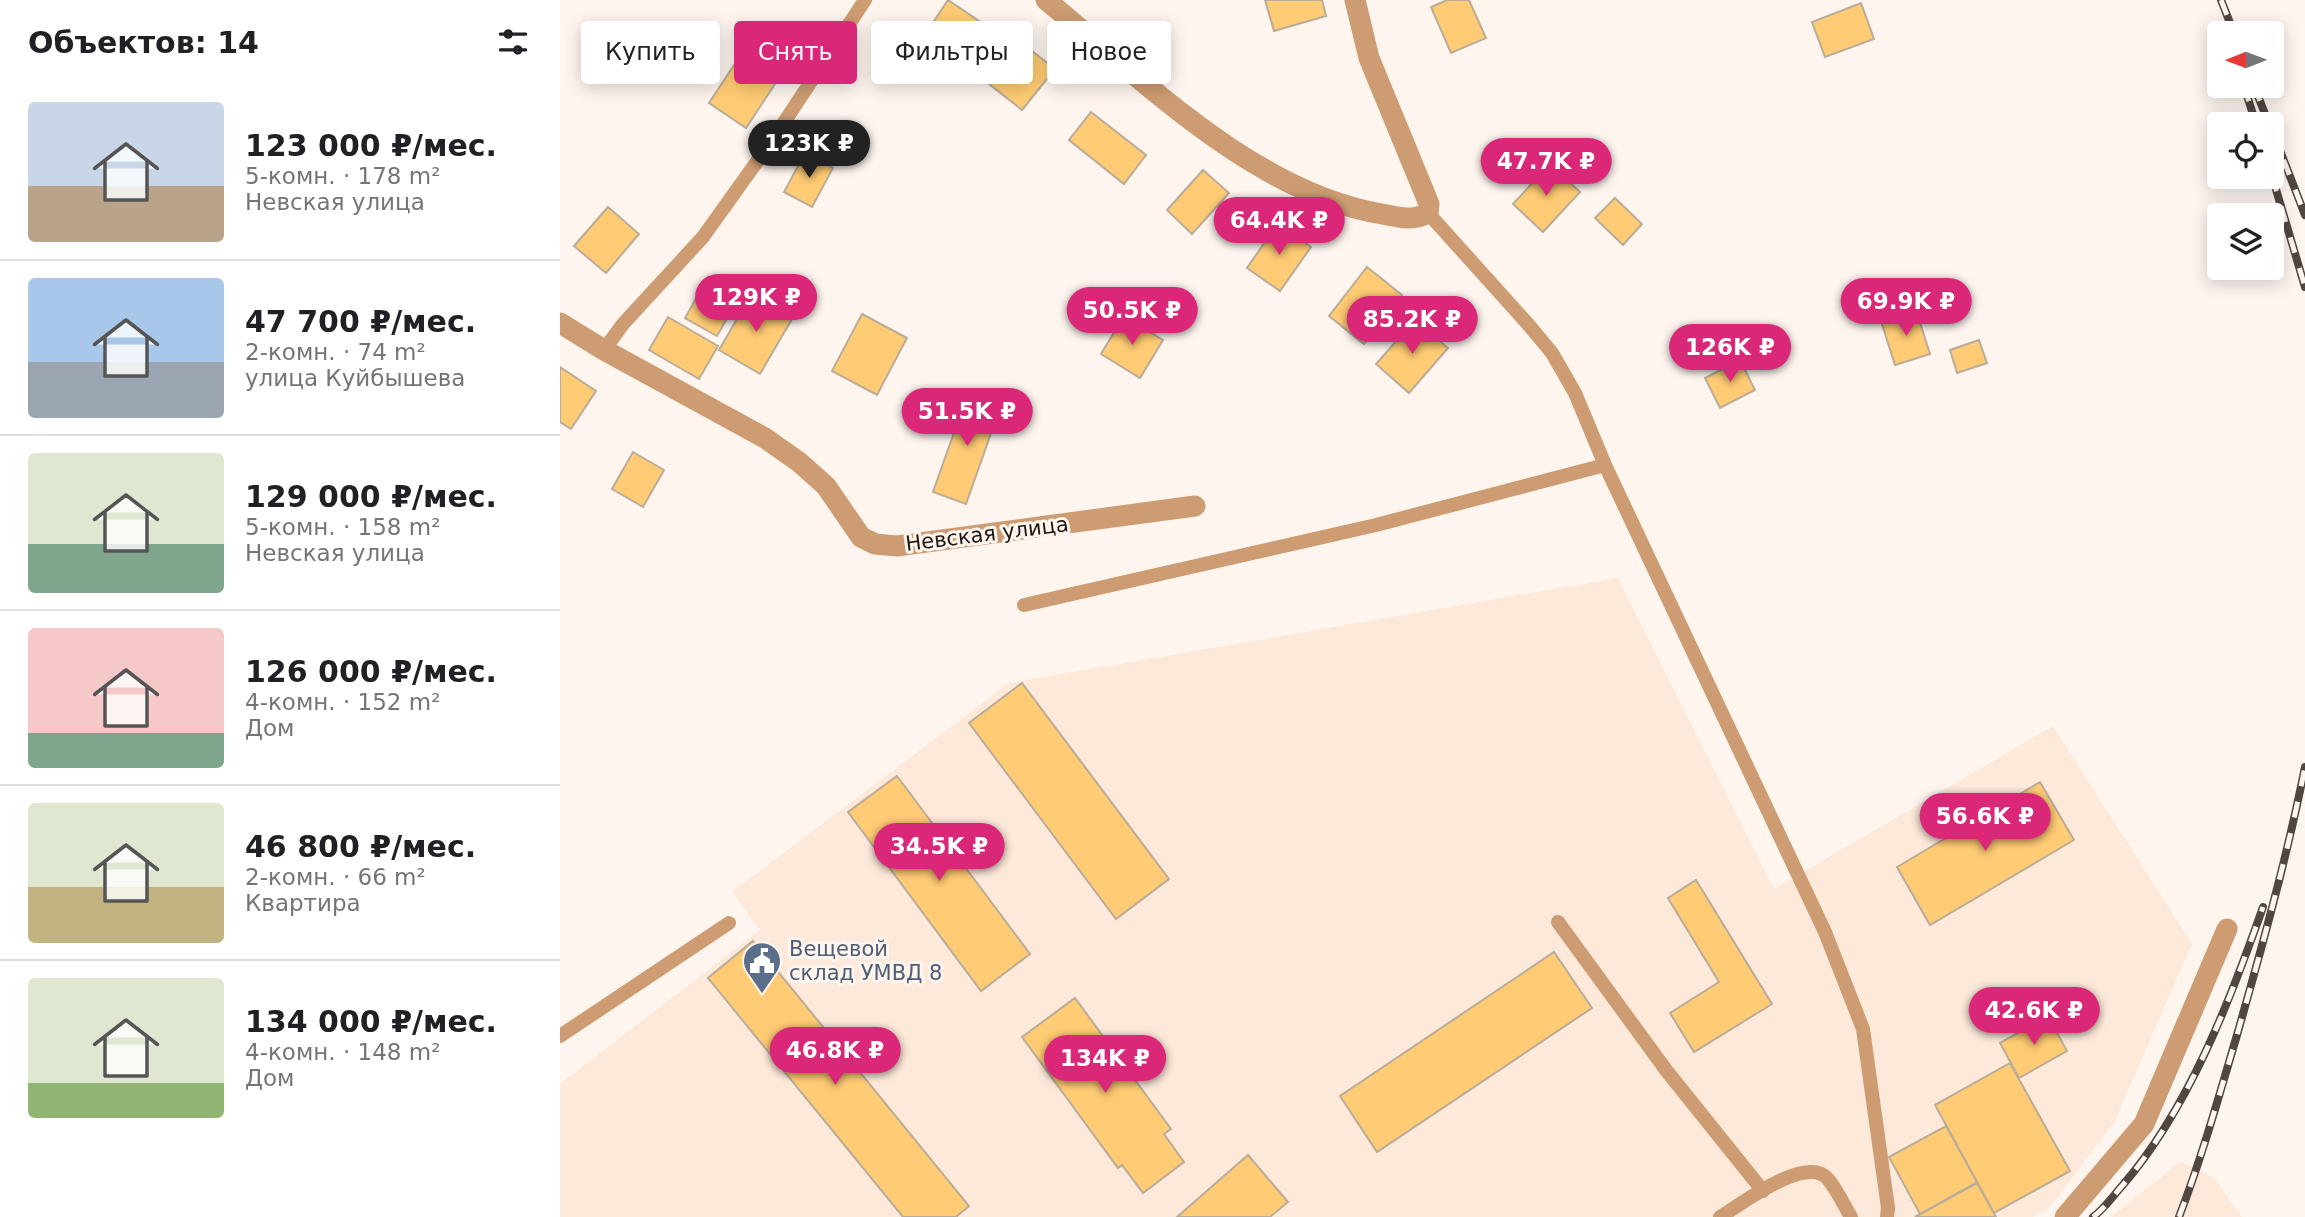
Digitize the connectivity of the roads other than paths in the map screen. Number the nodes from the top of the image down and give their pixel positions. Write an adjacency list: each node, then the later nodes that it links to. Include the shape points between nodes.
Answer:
1 (864, 0): 6 (lane, via 703,237)
2 (1046, 0): 4 (street, via 1183,113 1283,180 1352,209 1415,220)
3 (1354, 0): 4 (street, via 1369,58 1429,204)
4 (1428, 213): 7 (lane, via 1552,353 1575,393)
5 (560, 323): 6 (street, Невская улица)
6 (604, 350): 8 (street, Невская улица, via 799,461 826,486 860,537 875,544 897,546)
7 (1605, 466): 9 (lane, via 1376,525); 17 (lane, via 1825,932 1863,1029)
8 (1195, 506)
9 (1024, 605)
10 (1558, 922): 14 (lane, via 1666,1070)
11 (729, 923): 13 (lane)
12 (2227, 929): 18 (street, via 2144,1124)
13 (560, 1036)
14 (1763, 1191): 15 (lane); 16 (lane, via 1792,1175 1818,1172 1827,1178)
15 (1720, 1217)
16 (1851, 1217)
17 (1887, 1217)
18 (2065, 1217)

